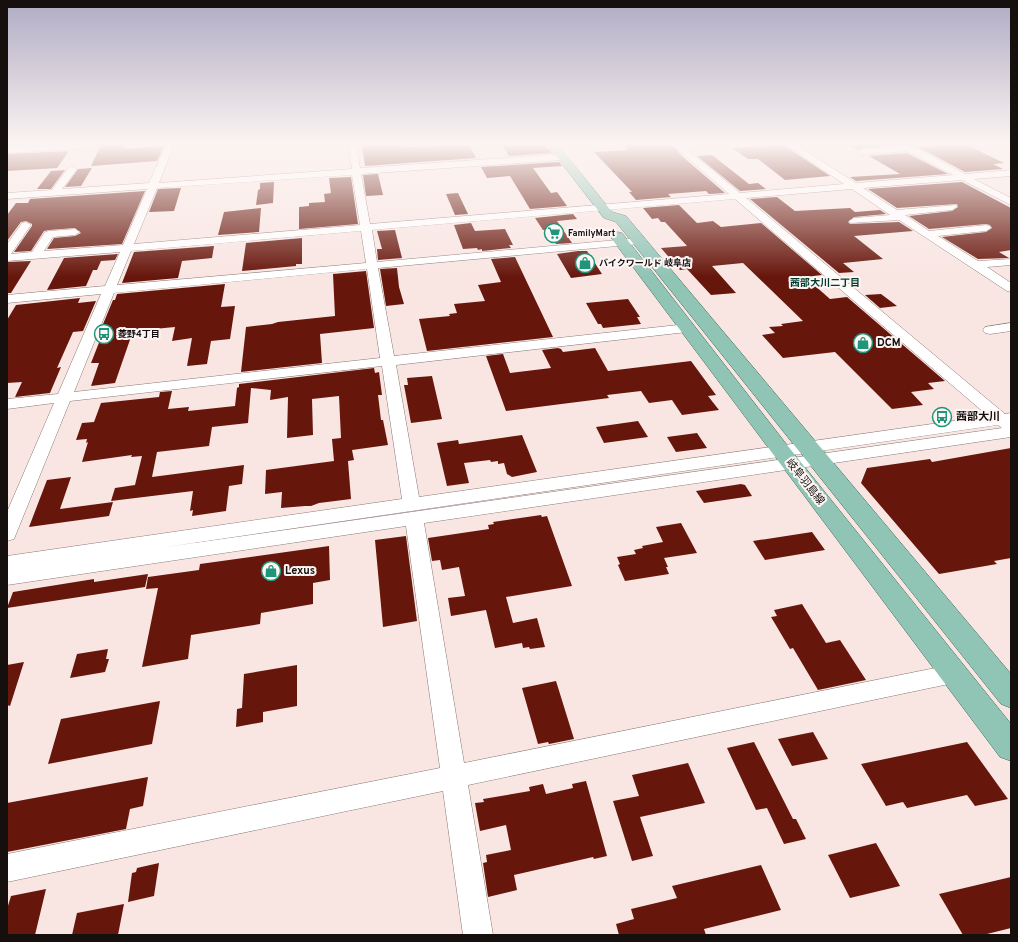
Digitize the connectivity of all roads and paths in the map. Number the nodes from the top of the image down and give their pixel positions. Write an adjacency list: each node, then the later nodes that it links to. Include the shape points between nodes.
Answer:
1 (58, 189): 10 (street)
2 (112, 189): 10 (street)
3 (152, 189): 26 (street)
4 (360, 189): 21 (street)
5 (587, 189): 17 (main road, 岐阜羽島線)
6 (729, 189): 13 (street)
7 (832, 189): 13 (street)
8 (858, 189): 14 (street)
9 (985, 189): 15 (street)
10 (55, 193): 11 (street)
11 (7, 196)
12 (884, 196): 14 (street)
13 (738, 197): 17 (street); 42 (street)
14 (870, 197): 18 (street)
15 (1011, 202)
16 (952, 207): 18 (street)
17 (605, 212): 21 (street); 25 (main road, 岐阜羽島線, via 606,221)
18 (898, 215): 19 (street); 24 (street)
19 (854, 221)
20 (26, 225): 27 (street)
21 (367, 228): 26 (street); 31 (street)
22 (986, 228): 24 (street)
23 (75, 232): 28 (street, via 49,234)
24 (927, 234): 32 (street)
25 (630, 241): 31 (street); 37 (main road, 岐阜羽島線); 43 (main road, 岐阜羽島線)
26 (128, 248): 28 (street); 34 (street)
27 (7, 252)
28 (36, 256): 29 (street)
29 (7, 258)
30 (1011, 262): 32 (street)
31 (372, 265): 34 (street); 39 (street)
32 (976, 266): 33 (street)
33 (1011, 288)
34 (111, 289): 35 (street); 40 (street)
35 (7, 299)
36 (1011, 327): 38 (street)
37 (687, 328): 39 (street); 44 (main road, 岐阜羽島線)
38 (990, 330)
39 (388, 362): 40 (street); 45 (street)
40 (65, 398): 41 (street); 46 (street)
41 (7, 404)
42 (1009, 424): 43 (street)
43 (812, 453): 44 (street); 50 (main road, 岐阜羽島線)
44 (786, 457): 45 (street); 49 (main road, 岐阜羽島線)
45 (413, 511): 47 (street); 48 (street); 52 (street)
46 (7, 534)
47 (7, 563)
48 (7, 577)
49 (955, 674): 51 (main road, 岐阜羽島線); 52 (street)
50 (1011, 695)
51 (1011, 747)
52 (454, 778): 53 (street); 54 (street)
53 (7, 868)
54 (478, 935)

